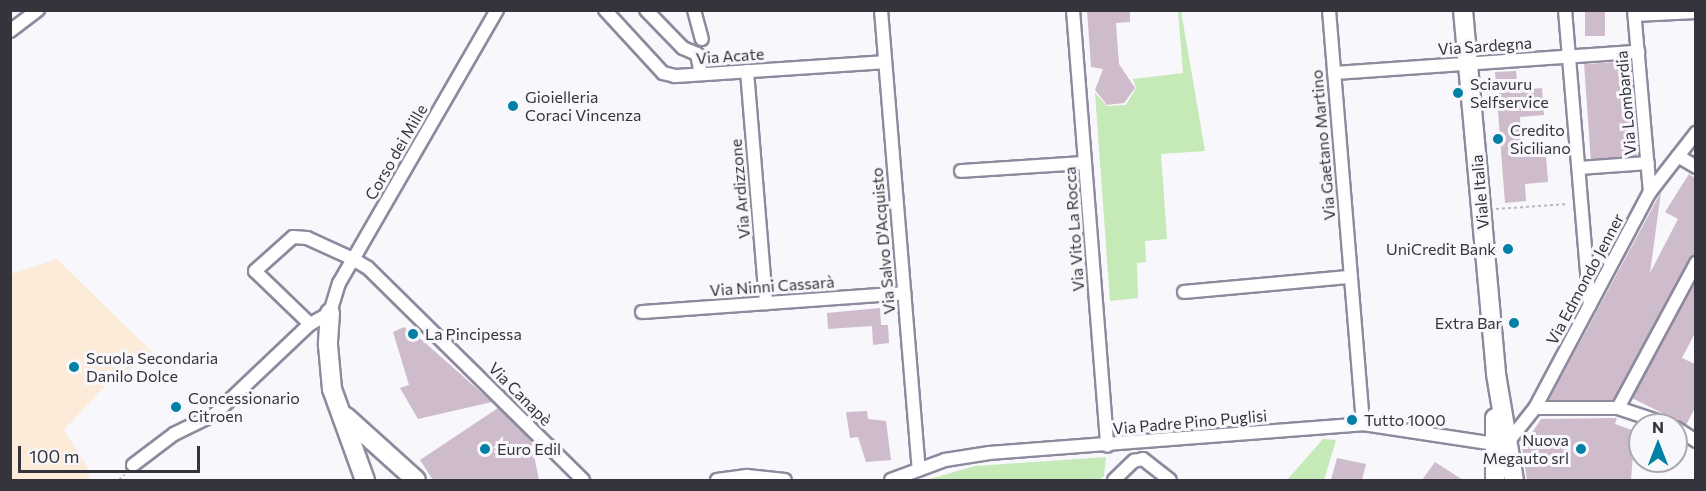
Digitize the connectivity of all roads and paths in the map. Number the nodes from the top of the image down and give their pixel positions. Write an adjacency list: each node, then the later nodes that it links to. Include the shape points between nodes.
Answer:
1 (38, 10): 13 (street)
2 (497, 10): 32 (street, Corso dei Mille)
3 (605, 10): 21 (street, Via Acate, via 663,73)
4 (646, 10): 21 (street, via 683,48 697,54)
5 (694, 10): 14 (street)
6 (881, 10): 17 (street, Via Salvo D'Acquisto)
7 (1073, 10): 25 (street, Via Vito La Rocca)
8 (1329, 10): 20 (street, Via Gaetano Martino)
9 (1463, 10): 18 (street, Viale Italia)
10 (1565, 10): 16 (street)
11 (1695, 12): 12 (street)
12 (1634, 13): 15 (street, Via Lombardia)
13 (10, 31)
14 (702, 39)
15 (1638, 52): 16 (street, Via Sardegna); 24 (street, Via Lombardia)
16 (1569, 57): 18 (street, Via Sardegna); 27 (street)
17 (885, 62): 19 (street, Via Acate); 36 (street, Via Salvo D'Acquisto)
18 (1468, 63): 20 (street, Via Sardegna); 31 (street, Viale Italia)
19 (747, 71): 21 (street, Via Acate); 37 (street, Via Ardizzone)
20 (1334, 73): 34 (street, Via Gaetano Martino)
21 (701, 74)
22 (1695, 133): 23 (street, Via Edmondo Jenner)
23 (1678, 156): 26 (street); 29 (street, Via Edmondo Jenner)
24 (1648, 163): 27 (street); 29 (street, Via Lombardia)
25 (1085, 164): 28 (street); 48 (street, Via Vito La Rocca)
26 (1695, 167)
27 (1578, 168): 30 (street)
28 (961, 171)
29 (1650, 192): 38 (street, Via Edmondo Jenner)
30 (1581, 203): 31 (path); 38 (street)
31 (1481, 210): 47 (street, Viale Italia)
32 (353, 259): 40 (street, Corso dei Mille, via 339,283); 41 (street, Via Canapè, via 307,238 293,237 255,271); 54 (street, Via Canapè, via 388,284)
33 (1695, 262): 43 (street)
34 (1350, 277): 35 (street); 46 (street, Via Gaetano Martino)
35 (1184, 292)
36 (904, 293): 37 (street, Via Ninni Cassarà); 50 (street, Via Salvo D'Acquisto)
37 (766, 303): 39 (street, Via Ninni Cassarà)
38 (1590, 305): 42 (street, Via Edmondo Jenner)
39 (642, 312)
40 (330, 313): 41 (street); 44 (street, via 329,373)
41 (310, 324): 49 (street, via 215,414 174,434)
42 (1535, 408): 43 (street); 47 (street, Via Edmondo Jenner)
43 (1618, 408): 45 (street)
44 (341, 411): 52 (street); 53 (street, via 363,436)
45 (1633, 413)
46 (1363, 424): 47 (street, Via Padre Pino Puglisi); 48 (street, Via Padre Pino Puglisi)
47 (1502, 443): 60 (street, Viale Italia); 61 (street, Viale Italia)
48 (1107, 446): 50 (street, Via Padre Pino Puglisi, via 989,453 945,460)
49 (133, 465)
50 (919, 470): 57 (street, Via Padre Pino Puglisi)
51 (739, 479): 55 (street); 56 (street)
52 (365, 480)
53 (416, 480)
54 (584, 480)
55 (717, 480)
56 (785, 480)
57 (891, 480)
58 (1114, 480): 59 (street, via 1134,461 1143,459)
59 (1170, 480)
60 (1495, 480)
61 (1514, 480)

